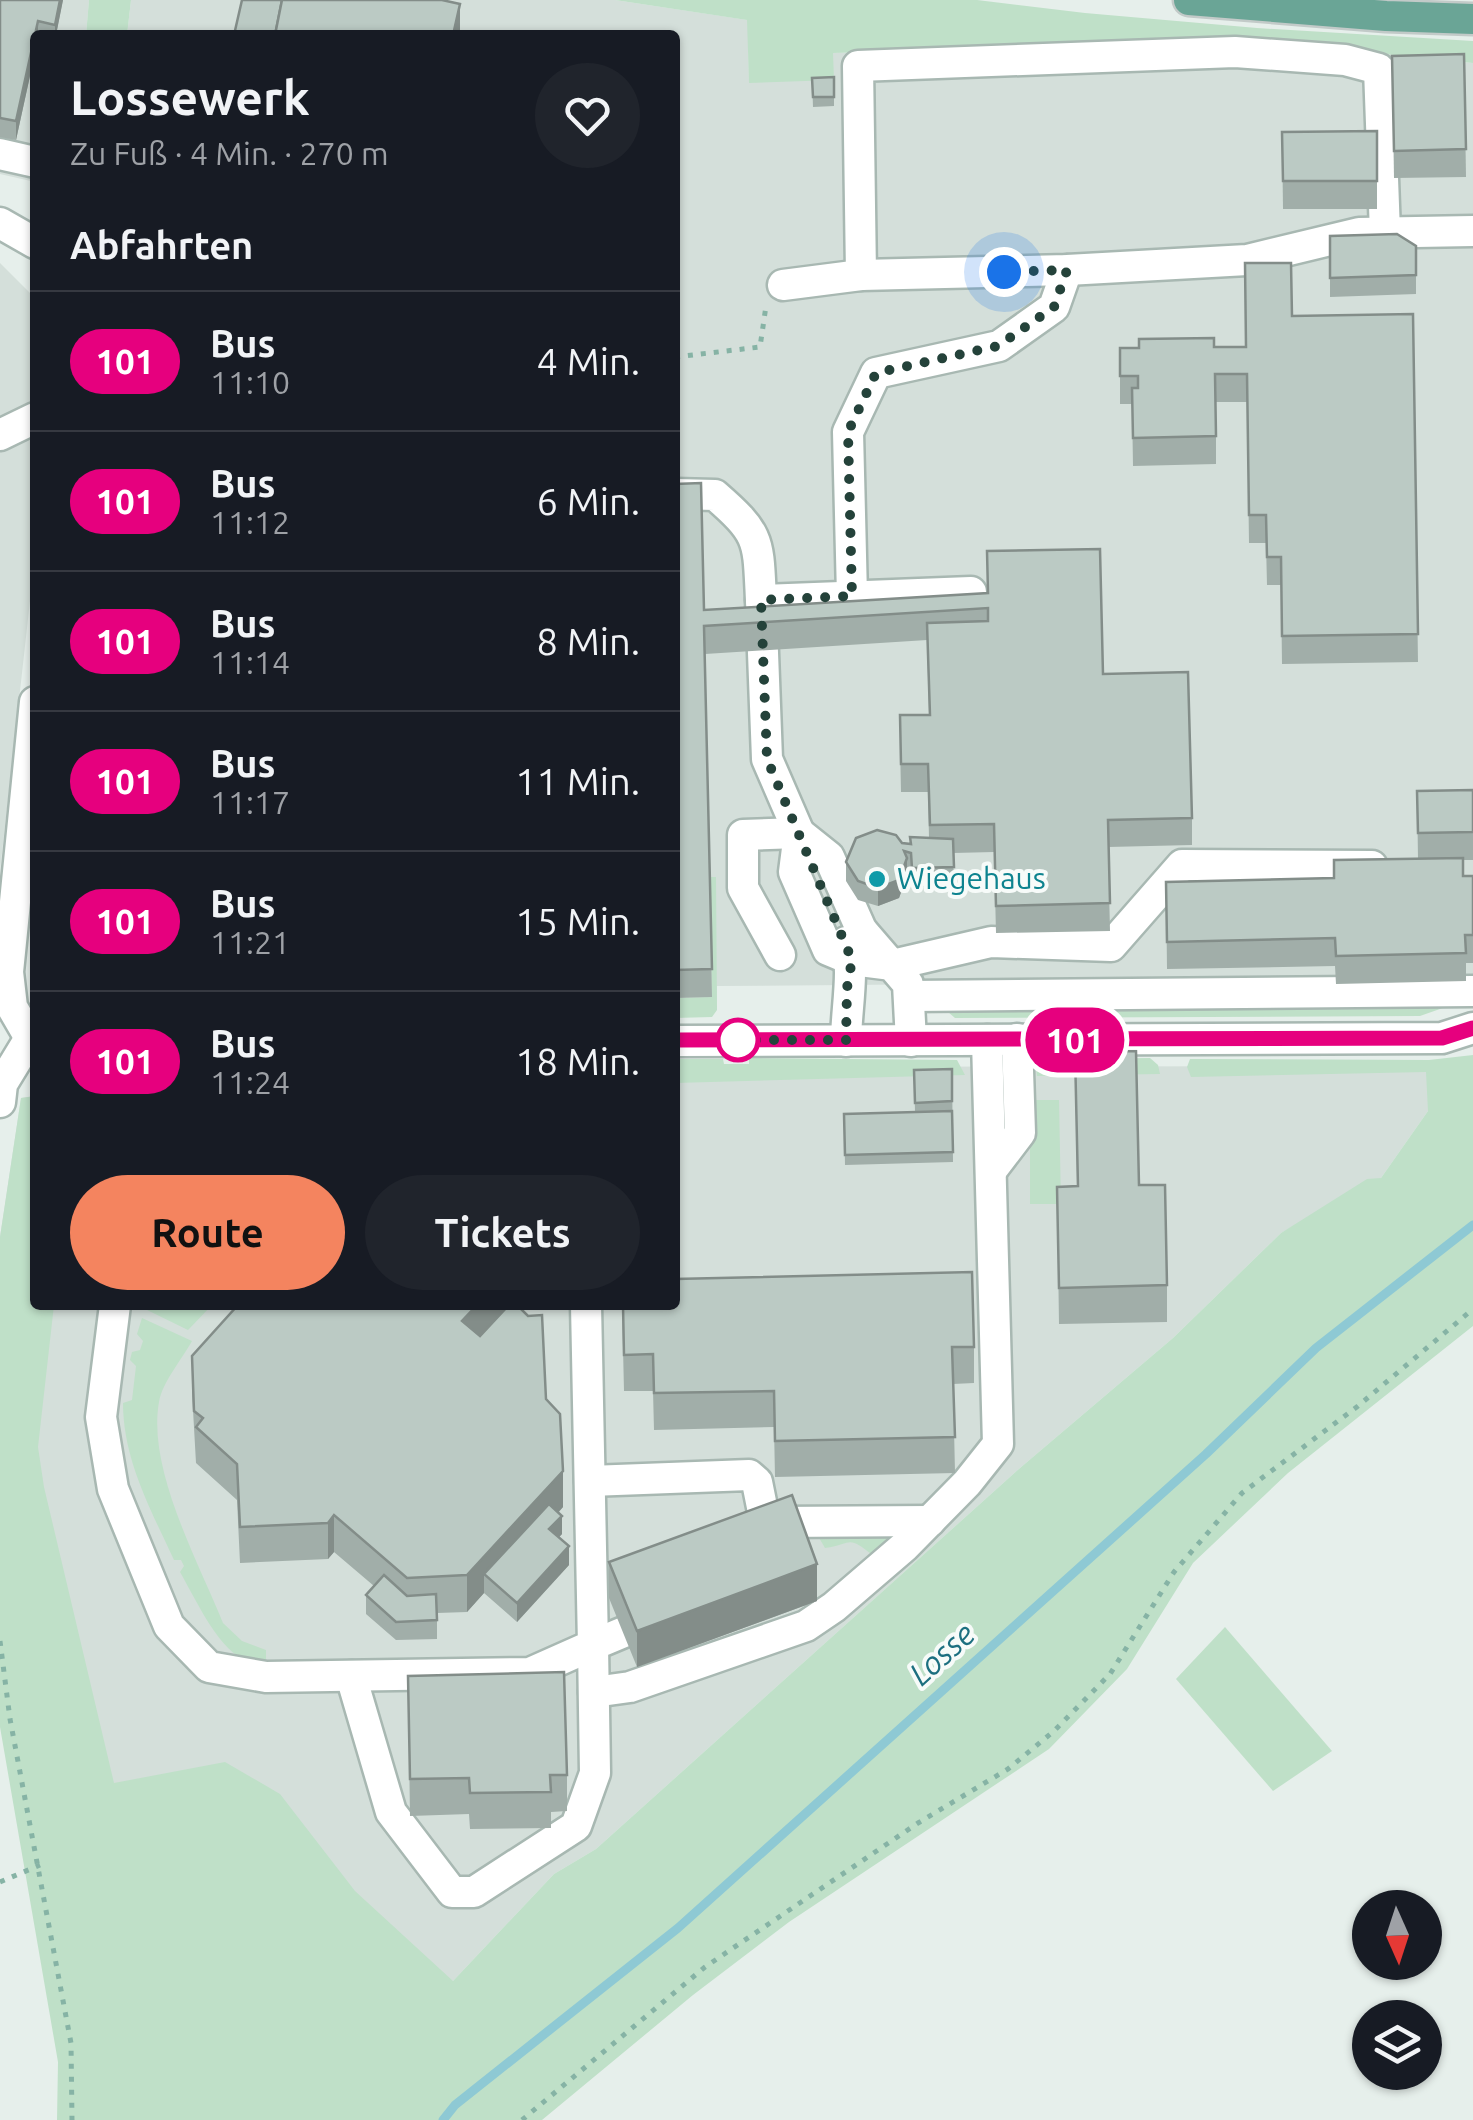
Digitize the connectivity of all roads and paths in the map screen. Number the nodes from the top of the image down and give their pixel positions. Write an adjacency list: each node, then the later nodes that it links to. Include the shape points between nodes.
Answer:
1 (1189, 0): 2 (main road)
2 (1473, 18)
3 (0, 154): 4 (street)
4 (30, 161)
5 (0, 224): 8 (street)
6 (1473, 231): 7 (street)
7 (1385, 233): 9 (street, via 1358,233 1247,260); 10 (street, via 1379,69 1235,52 858,66)
8 (30, 241)
9 (1067, 270): 10 (street); 17 (street, via 1054,307 998,346 876,373 848,432)
10 (860, 275): 11 (street)
11 (783, 285): 12 (path, via 768,293 760,347)
12 (680, 357)
13 (30, 421): 14 (street)
14 (0, 436)
15 (680, 494): 18 (street, via 715,495 748,524 758,550)
16 (971, 592): 17 (street)
17 (852, 596): 18 (street)
18 (761, 600): 20 (street, via 767,759)
19 (30, 752): 28 (street, via 8,972 12,1007)
20 (800, 833): 22 (street, via 744,835 743,888); 23 (street); 24 (street, via 829,857 860,929)
21 (1390, 866): 24 (street, via 1182,866 1111,946 990,942)
22 (780, 954)
23 (852, 960): 24 (street); 30 (street)
24 (892, 965): 26 (street)
25 (1473, 992): 26 (street)
26 (911, 996): 31 (street)
27 (1473, 1028): 32 (street, via 1442,1038)
28 (30, 1036)
29 (680, 1040): 30 (street)
30 (846, 1040): 31 (street)
31 (911, 1040): 32 (street)
32 (1002, 1040): 39 (street, via 1020,1133 991,1171 998,1444)
33 (30, 1042): 34 (street, via 2,1084)
34 (0, 1102)
35 (1473, 1309): 48 (path, via 1242,1493 1174,1572 1110,1674 1054,1731 1008,1769 705,1966)
36 (115, 1310): 43 (street, via 101,1417 112,1489 169,1626 209,1667 266,1678)
37 (586, 1310): 38 (street)
38 (590, 1480): 39 (street, via 749,1475 757,1482 763,1512 777,1522); 42 (street)
39 (930, 1521): 44 (street, via 806,1626 630,1687)
40 (624, 1632): 42 (street)
41 (0, 1641): 45 (path)
42 (593, 1645): 43 (street, via 530,1673); 44 (street)
43 (351, 1676): 44 (street, via 391,1812 452,1892 474,1892 576,1826 595,1773)
44 (594, 1692)
45 (40, 1865): 46 (path); 47 (path, via 71,2043)
46 (0, 1882)
47 (72, 2120)
48 (522, 2120)

